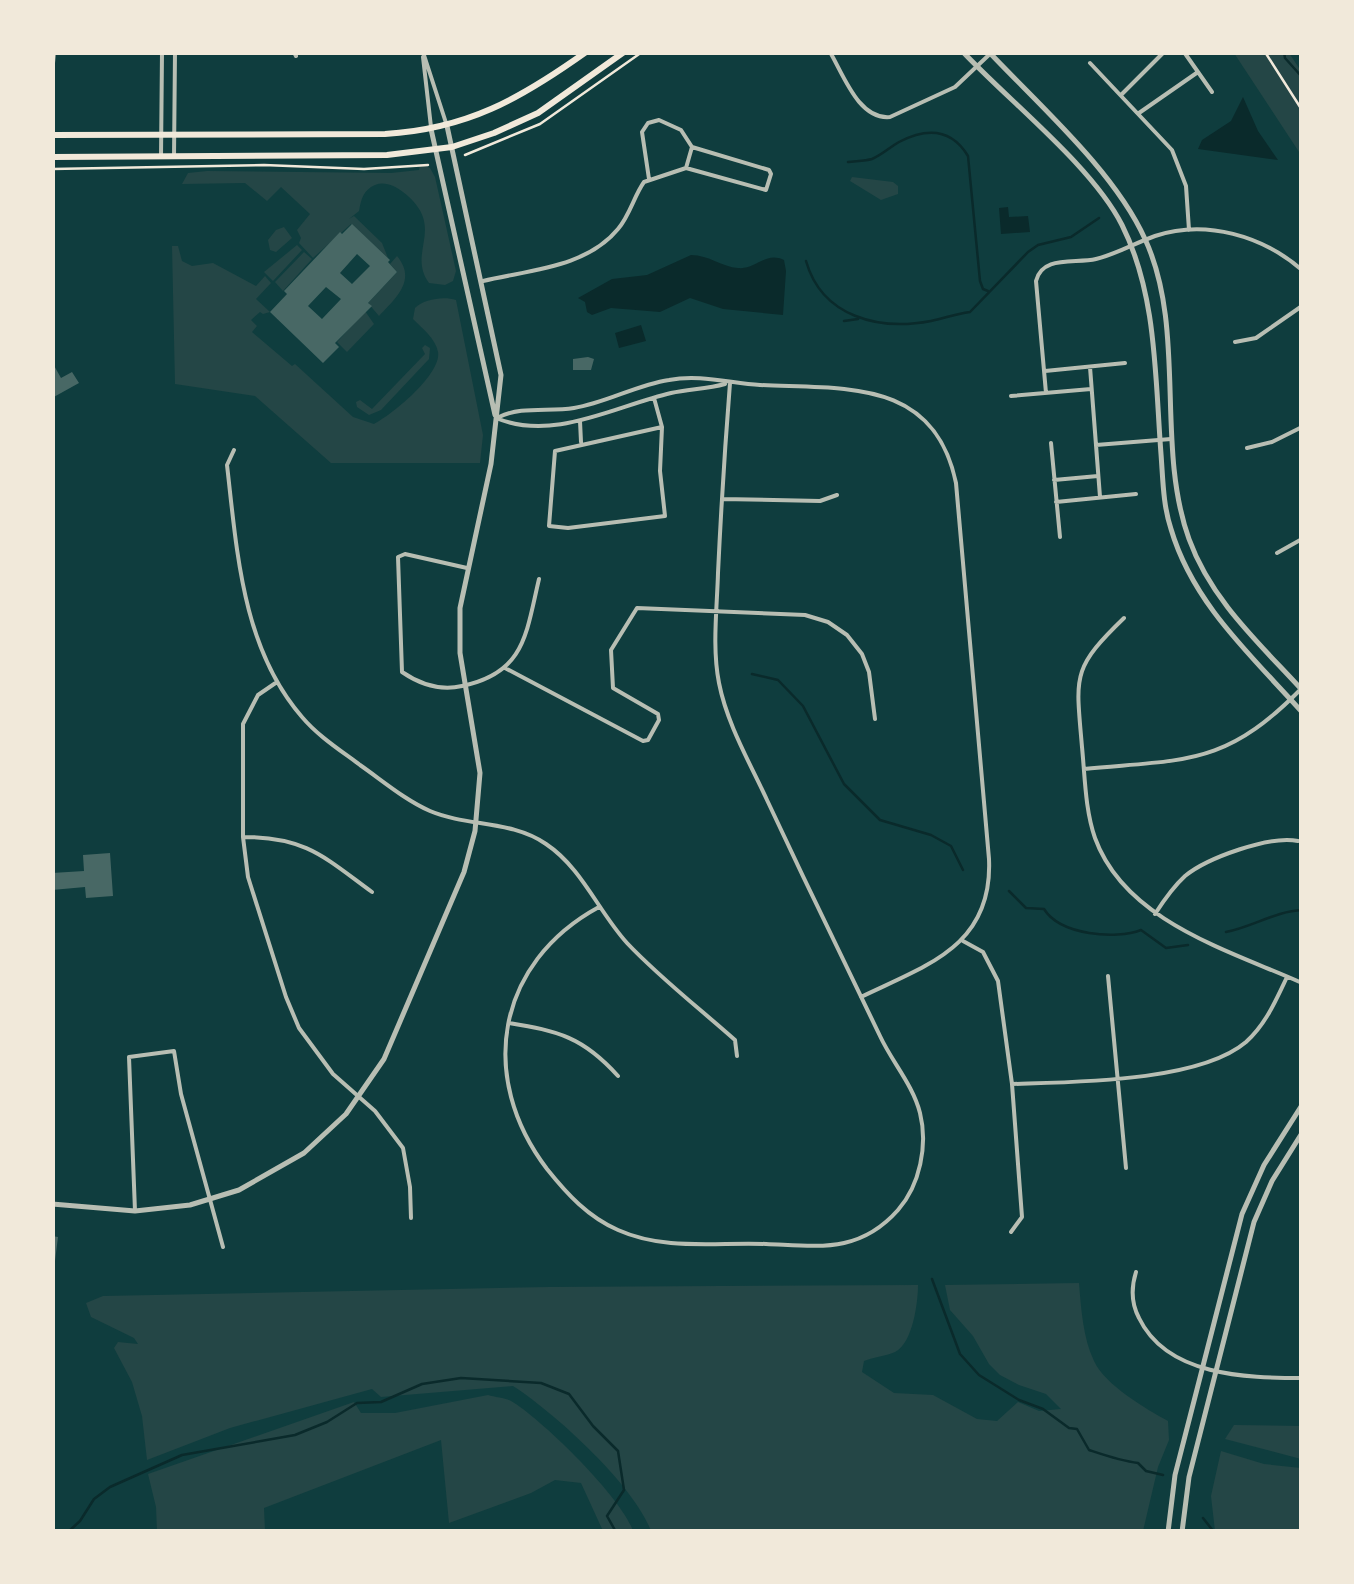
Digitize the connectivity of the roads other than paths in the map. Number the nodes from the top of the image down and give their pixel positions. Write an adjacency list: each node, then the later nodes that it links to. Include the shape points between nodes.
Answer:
1 (54, 52): 15 (street)
2 (162, 52): 22 (street)
3 (175, 52): 23 (street)
4 (423, 52): 19 (street); 20 (street)
5 (586, 52): 19 (main road, via 519,98)
6 (624, 52): 24 (main road, via 538,113)
7 (830, 52): 13 (street, via 864,107 880,118 955,87)
8 (963, 52): 13 (street)
9 (1164, 52): 17 (street)
10 (1184, 52): 14 (street)
11 (991, 53): 13 (street); 33 (street, via 1094,164)
12 (1090, 63): 17 (street)
13 (977, 68): 34 (street, via 1105,198)
14 (1198, 72): 16 (street); 18 (street)
15 (52, 74)
16 (1212, 92)
17 (1121, 95): 18 (street)
18 (1139, 114): 32 (street, via 1178,160)
19 (447, 126): 20 (main road); 24 (street)
20 (431, 129): 23 (main road); 26 (street)
21 (52, 135): 22 (main road)
22 (162, 135): 23 (main road); 28 (street)
23 (174, 135): 29 (street)
24 (452, 147): 26 (main road); 36 (street)
25 (692, 147): 30 (street); 30 (street, via 771,174 766,190); 31 (street, via 669,122 648,123 641,138)
26 (435, 150): 29 (main road); 47 (street)
27 (52, 157): 28 (main road)
28 (161, 157): 29 (main road)
29 (174, 157)
30 (686, 168): 31 (street)
31 (649, 179): 36 (street, via 620,228 599,246 576,259)
32 (1189, 230): 33 (street); 35 (street, via 1255,240)
33 (1146, 240): 34 (street); 51 (street, via 1162,304)
34 (1132, 246): 41 (street, via 1039,272); 52 (street, via 1147,298)
35 (1302, 270)
36 (482, 281): 47 (street, via 501,375)
37 (1302, 306): 38 (street, via 1256,338)
38 (1236, 342)
39 (1126, 363): 40 (street)
40 (1090, 367): 41 (street); 43 (street)
41 (1044, 371): 44 (street)
42 (730, 383): 46 (street); 47 (street, via 672,379 575,408 511,411); 63 (street); 86 (street, via 888,396 927,421 948,453 990,869 980,912)
43 (1091, 389): 44 (street); 55 (street)
44 (1046, 393): 45 (street)
45 (1011, 396)
46 (654, 398): 48 (street); 49 (street)
47 (496, 418): 48 (street, via 510,424); 68 (street)
48 (580, 421): 54 (street)
49 (662, 427): 54 (street); 54 (street, via 665,516 549,526 553,454)
50 (1302, 427): 56 (street)
51 (1173, 439): 52 (street); 75 (street, via 1184,522 1200,566 1224,604)
52 (1160, 440): 55 (street); 76 (street, via 1170,530 1194,585)
53 (1051, 442): 59 (street)
54 (582, 443)
55 (1096, 445): 58 (street)
56 (1247, 448)
57 (234, 450): 73 (street, via 227,466 242,580)
58 (1098, 476): 59 (street); 62 (street)
59 (1054, 480): 64 (street)
60 (837, 494): 63 (street, via 820,501)
61 (1136, 494): 62 (street)
62 (1100, 498): 64 (street)
63 (722, 499): 70 (street)
64 (1056, 502): 65 (street)
65 (1060, 537)
66 (1302, 540): 67 (street)
67 (1278, 553)
68 (467, 568): 74 (street, via 459,630); 74 (street, via 398,557 402,672 438,688)
69 (539, 579): 72 (street, via 518,651)
70 (716, 613): 72 (street, via 637,608 610,650 612,688 658,714 648,740); 78 (street, via 805,615 838,628 866,664); 90 (street, via 716,667 728,715)
71 (1124, 618): 79 (street, via 1090,650 1080,676)
72 (505, 668): 74 (street)
73 (278, 681): 80 (street, via 319,734 390,786 430,810); 81 (street, via 258,695 242,724)
74 (466, 685): 80 (street, via 480,773)
75 (1301, 689): 76 (street)
76 (1290, 700): 77 (street); 79 (street, via 1257,730 1215,752)
77 (1302, 712)
78 (875, 719)
79 (1084, 769): 85 (street, via 1102,853 1120,882)
80 (477, 822): 84 (street, via 518,829 546,844 569,862); 96 (street, via 464,872 405,1012)
81 (243, 837): 83 (street, via 308,847); 96 (street, via 248,877 299,1028)
82 (1298, 842): 85 (street, via 1283,838 1201,866 1178,882)
83 (372, 892)
84 (599, 907): 91 (street, via 578,918 534,962); 92 (street, via 628,944 734,1040)
85 (1155, 914): 88 (street)
86 (962, 941): 90 (street); 95 (street, via 983,952 998,981)
87 (1108, 976): 94 (street)
88 (1287, 976): 89 (street); 94 (street, via 1265,1021 1233,1051 1194,1068)
89 (1302, 983)
90 (862, 997): 91 (street, via 916,1100 923,1146 917,1175 897,1211 864,1236 824,1248 661,1243 601,1222 561,1187 516,1118 505,1069)
91 (508, 1023): 93 (street, via 568,1036)
92 (737, 1056)
93 (618, 1076)
94 (1118, 1077): 95 (street); 99 (street)
95 (1012, 1084): 104 (street, via 1022,1217)
96 (359, 1098): 100 (street, via 304,1153); 103 (street, via 403,1148)
97 (1302, 1105): 107 (street, via 1242,1214)
98 (1302, 1133): 108 (street, via 1254,1222)
99 (1126, 1168)
100 (210, 1200): 102 (street); 102 (street, via 174,1051 129,1057); 105 (street)
101 (52, 1204): 102 (street)
102 (135, 1211)
103 (412, 1218)
104 (1011, 1232)
105 (223, 1247)
106 (1136, 1272): 107 (street, via 1133,1303 1148,1332 1176,1357)
107 (1203, 1366): 108 (street); 110 (street)
108 (1217, 1371): 109 (street); 111 (street)
109 (1302, 1378)
110 (1168, 1532)
111 (1182, 1532)

